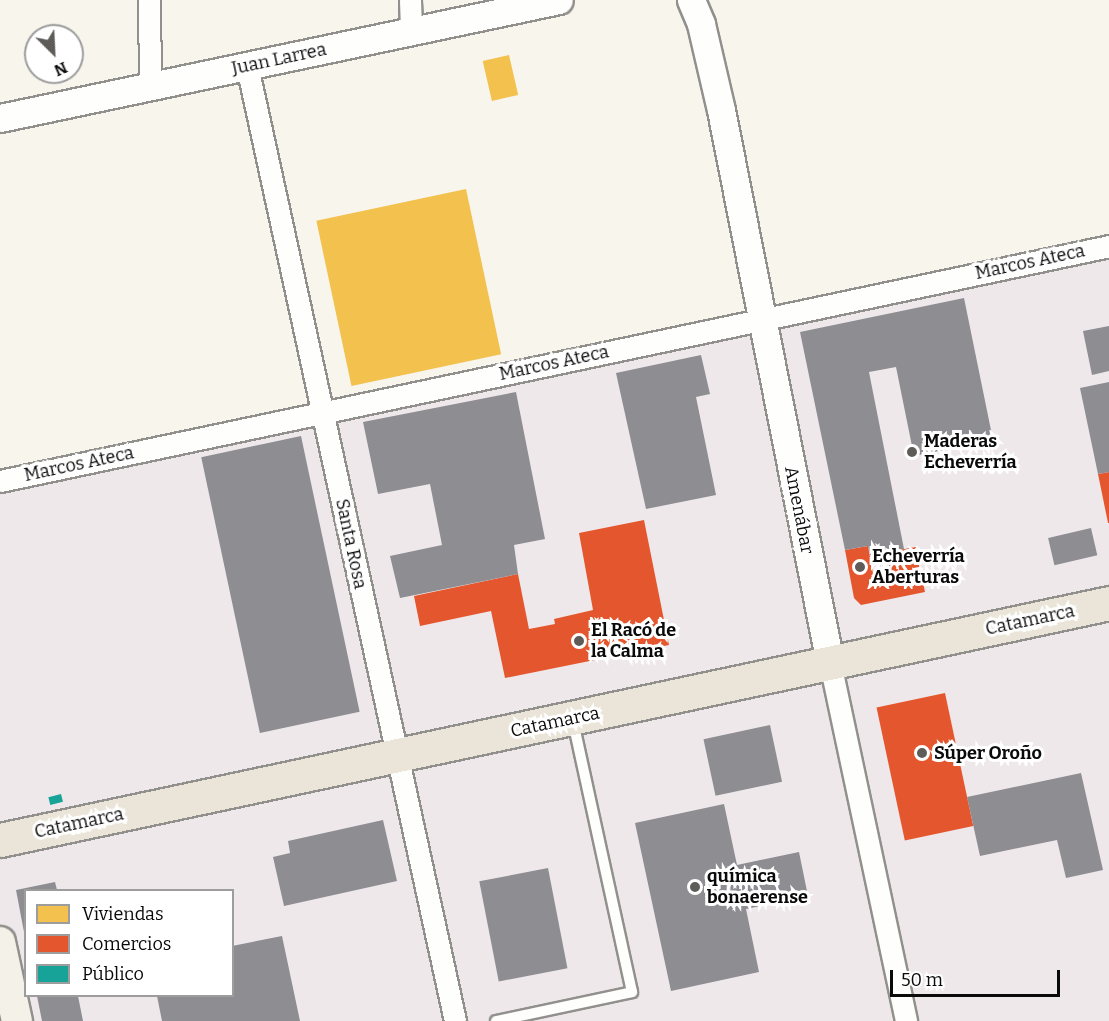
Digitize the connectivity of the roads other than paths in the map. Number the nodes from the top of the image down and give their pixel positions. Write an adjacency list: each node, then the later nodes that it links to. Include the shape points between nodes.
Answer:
1 (149, 0): 7 (street)
2 (410, 0): 5 (street)
3 (558, 0): 5 (street, Juan Larrea)
4 (691, 0): 10 (street, Amenábar, via 713,73)
5 (411, 31): 6 (street, Juan Larrea)
6 (247, 66): 7 (street, Juan Larrea); 11 (street, Santa Rosa)
7 (150, 86): 8 (street, Juan Larrea)
8 (0, 118)
9 (1109, 246): 10 (street, Marcos Ateca)
10 (761, 319): 11 (street, Marcos Ateca); 14 (street, Amenábar)
11 (322, 413): 12 (street, Marcos Ateca); 16 (street, Santa Rosa)
12 (0, 481)
13 (1109, 603): 14 (main road, Catamarca)
14 (830, 663): 15 (main road, Catamarca); 22 (street, Amenábar)
15 (572, 718): 16 (main road, Catamarca); 21 (lane, via 632,992)
16 (397, 755): 17 (main road, Catamarca); 20 (street, Santa Rosa)
17 (0, 840)
18 (2, 956): 19 (main road)
19 (17, 1021)
20 (455, 1021)
21 (496, 1021)
22 (906, 1021)

